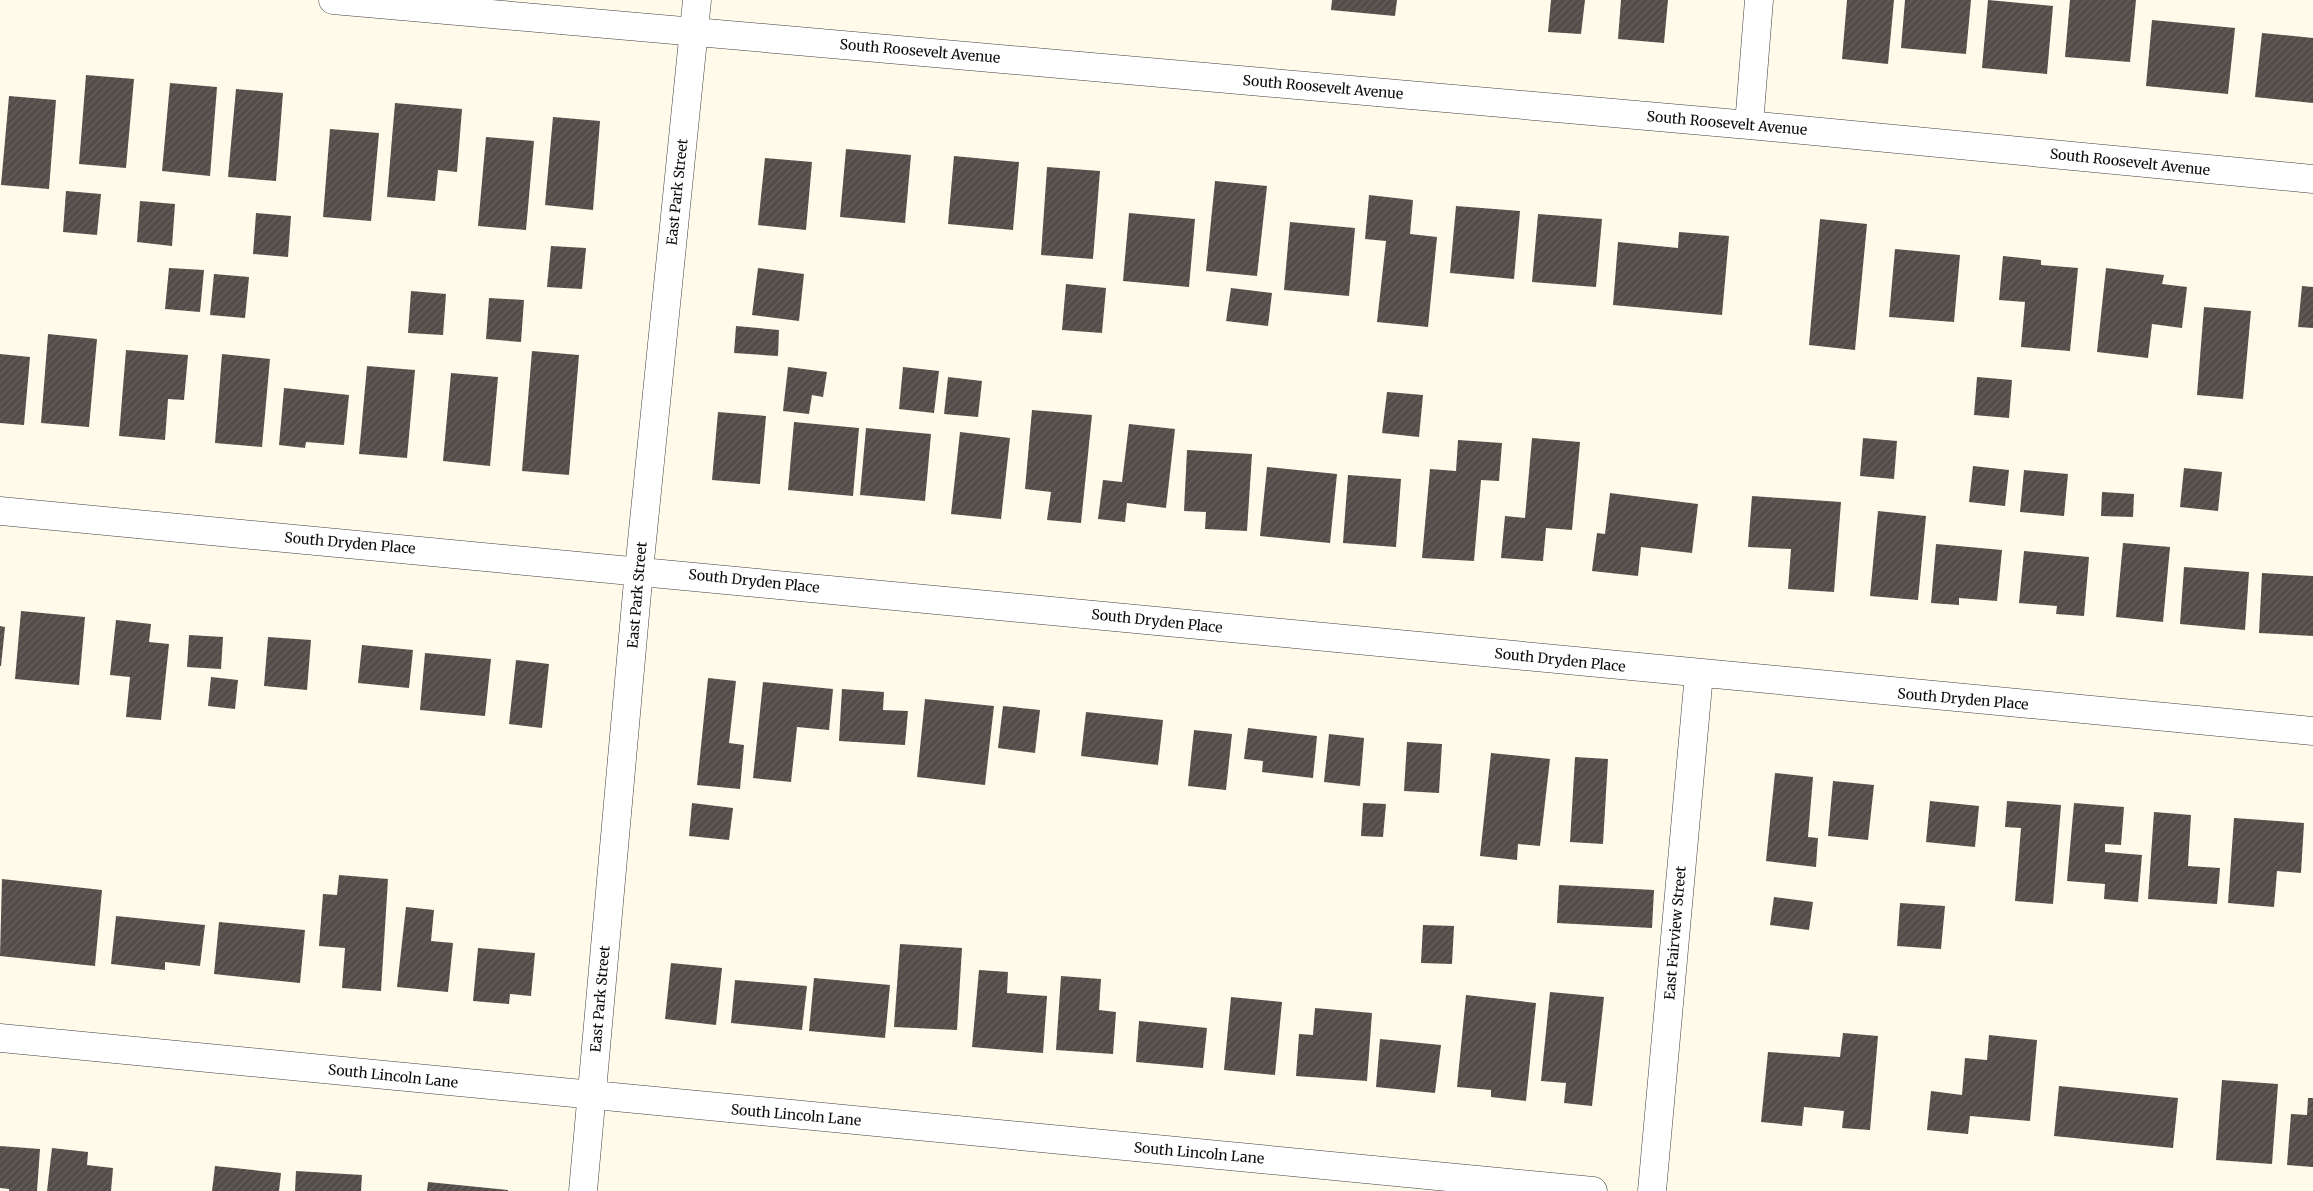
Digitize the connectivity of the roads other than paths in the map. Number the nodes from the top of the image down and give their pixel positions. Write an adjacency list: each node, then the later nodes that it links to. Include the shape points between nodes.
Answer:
1 (333, 0): 4 (street, South Roosevelt Avenue)
2 (697, 0): 4 (street, East Park Street)
3 (1759, 0): 5 (street)
4 (694, 31): 5 (street, South Roosevelt Avenue); 8 (street, East Park Street)
5 (1749, 125): 6 (street, South Roosevelt Avenue)
6 (2313, 180)
7 (0, 511): 8 (street, South Dryden Place)
8 (639, 570): 9 (street, South Dryden Place); 12 (street, East Park Street)
9 (1699, 674): 10 (street, South Dryden Place); 15 (street, East Fairview Street)
10 (2313, 731)
11 (0, 1038): 12 (street, South Lincoln Lane)
12 (591, 1096): 13 (street, East Park Street); 14 (street, South Lincoln Lane)
13 (583, 1191)
14 (1592, 1191)
15 (1652, 1191)

